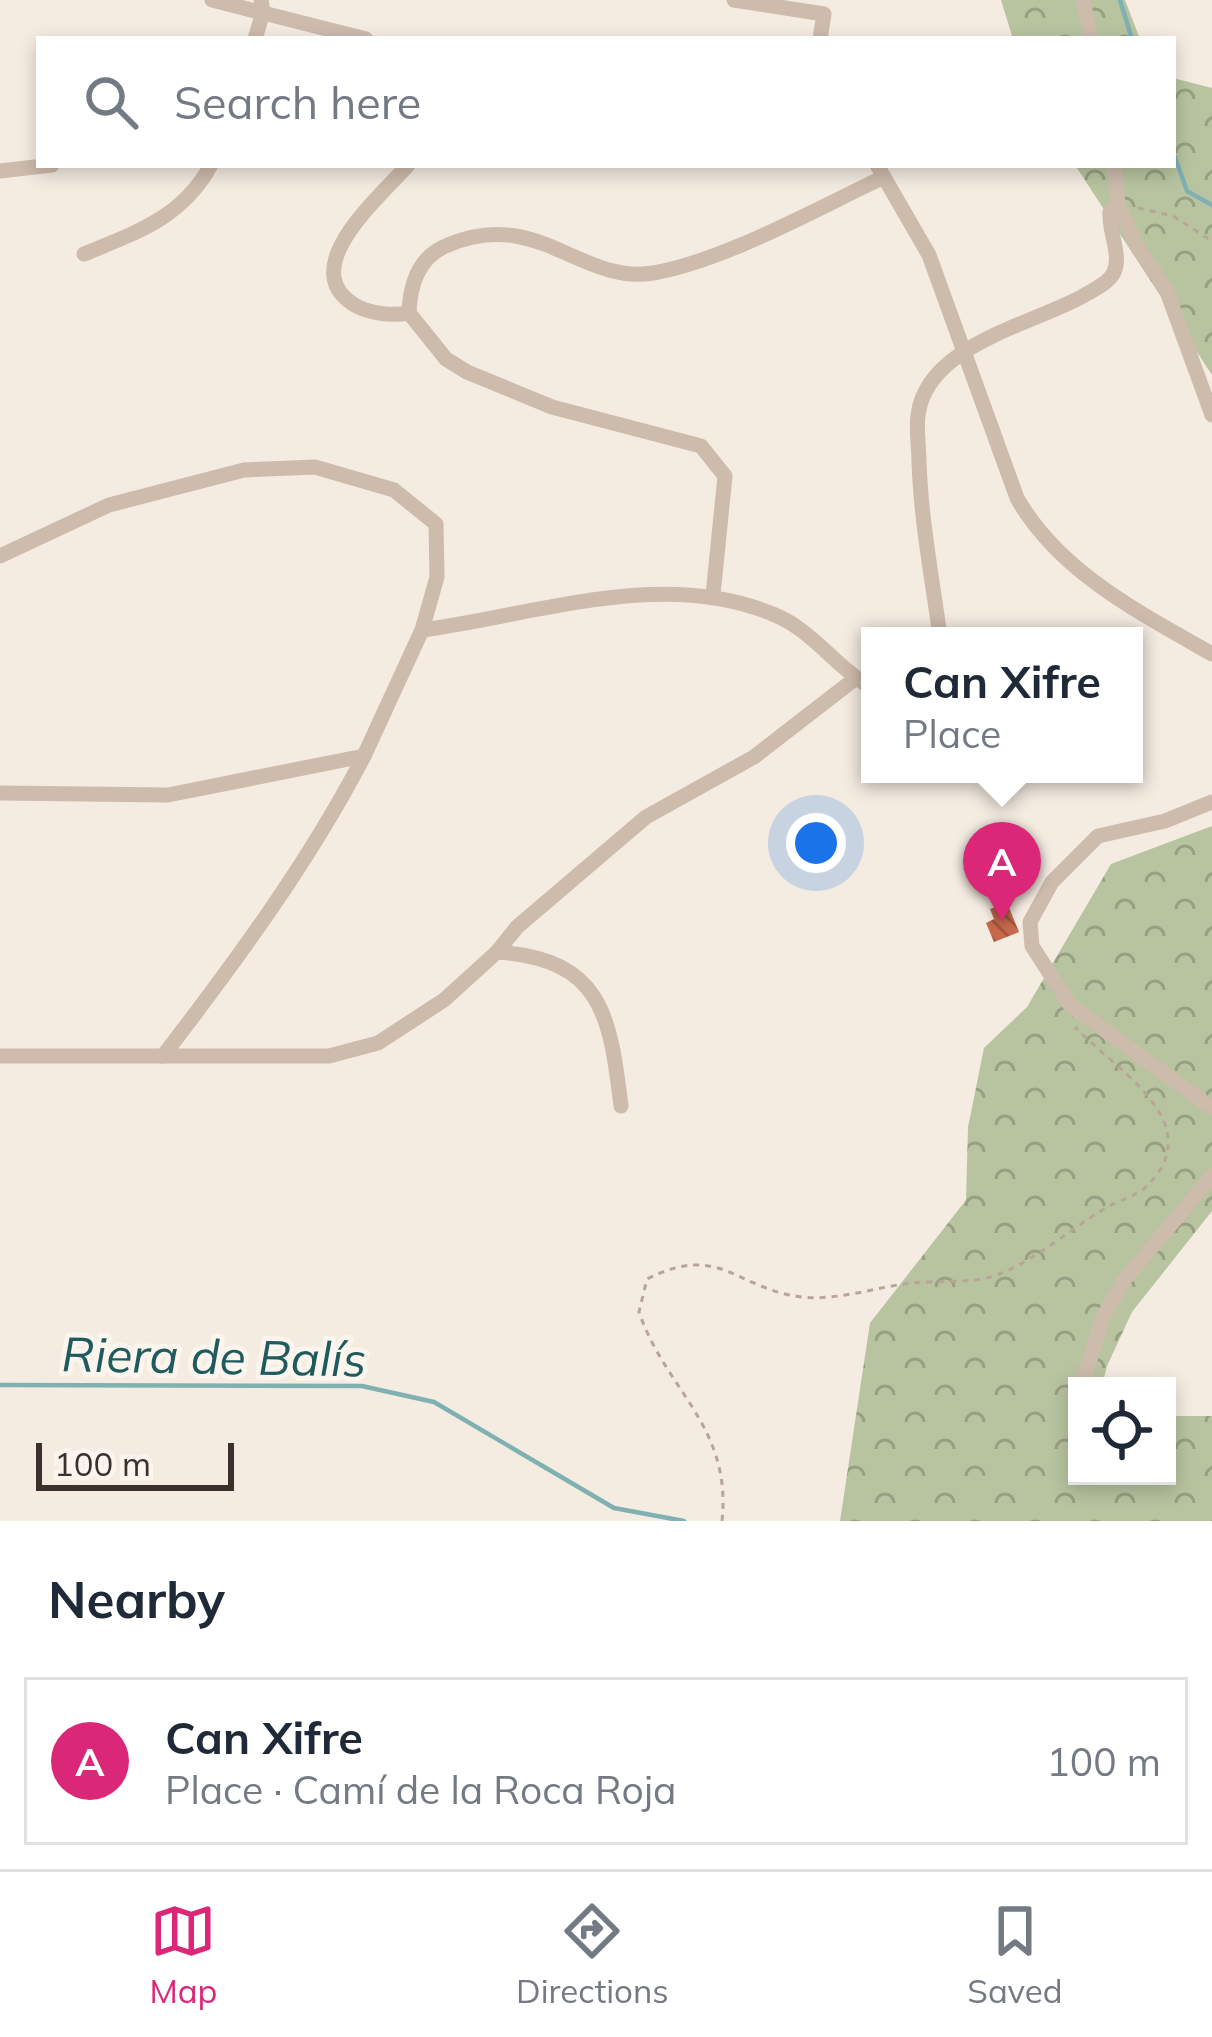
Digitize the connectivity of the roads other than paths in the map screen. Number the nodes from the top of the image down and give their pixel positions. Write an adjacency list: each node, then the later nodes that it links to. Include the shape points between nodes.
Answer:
1 (212, 0): 4 (street)
2 (734, 0): 7 (street, via 824,14)
3 (1083, 0): 8 (street)
4 (262, 6): 5 (street); 6 (street)
5 (256, 36)
6 (356, 36)
7 (820, 36)
8 (1090, 36)
9 (36, 167): 13 (street)
10 (209, 168): 16 (street, via 195,195 142,230)
11 (405, 168): 17 (street, via 339,244 332,278 364,310)
12 (1114, 168): 15 (street)
13 (0, 171)
14 (881, 171): 17 (street, via 735,246 652,273 622,273 504,233 467,237 422,265); 18 (street, via 928,255)
15 (1118, 204): 18 (street, via 1108,227 1116,272 1107,281); 19 (street, via 1166,289)
16 (84, 254)
17 (409, 313): 21 (street, via 467,372 552,407 701,446 725,476)
18 (964, 350): 22 (street, via 931,382 918,413); 24 (street, via 1029,519 1083,576)
19 (1212, 415)
20 (0, 556): 23 (street, via 110,505 244,470 315,467 394,490 436,524 437,577)
21 (713, 595): 23 (street, via 624,596); 25 (street, via 778,616)
22 (939, 627)
23 (422, 630): 27 (street)
24 (1212, 654)
25 (861, 680)
26 (861, 683): 30 (street, via 754,758 646,817)
27 (364, 756): 28 (street, via 168,795); 32 (street, via 336,810)
28 (0, 793)
29 (1212, 802): 34 (street, via 1099,836 1052,882 1030,922 1032,946 1070,1005)
30 (497, 952): 32 (street, via 378,1043 329,1056); 33 (street, via 541,957 592,991 608,1025)
31 (0, 1056): 32 (street)
32 (163, 1056)
33 (621, 1106)
34 (1212, 1108)
35 (1212, 1176): 36 (street, via 1125,1280 1102,1317)
36 (1085, 1377)

